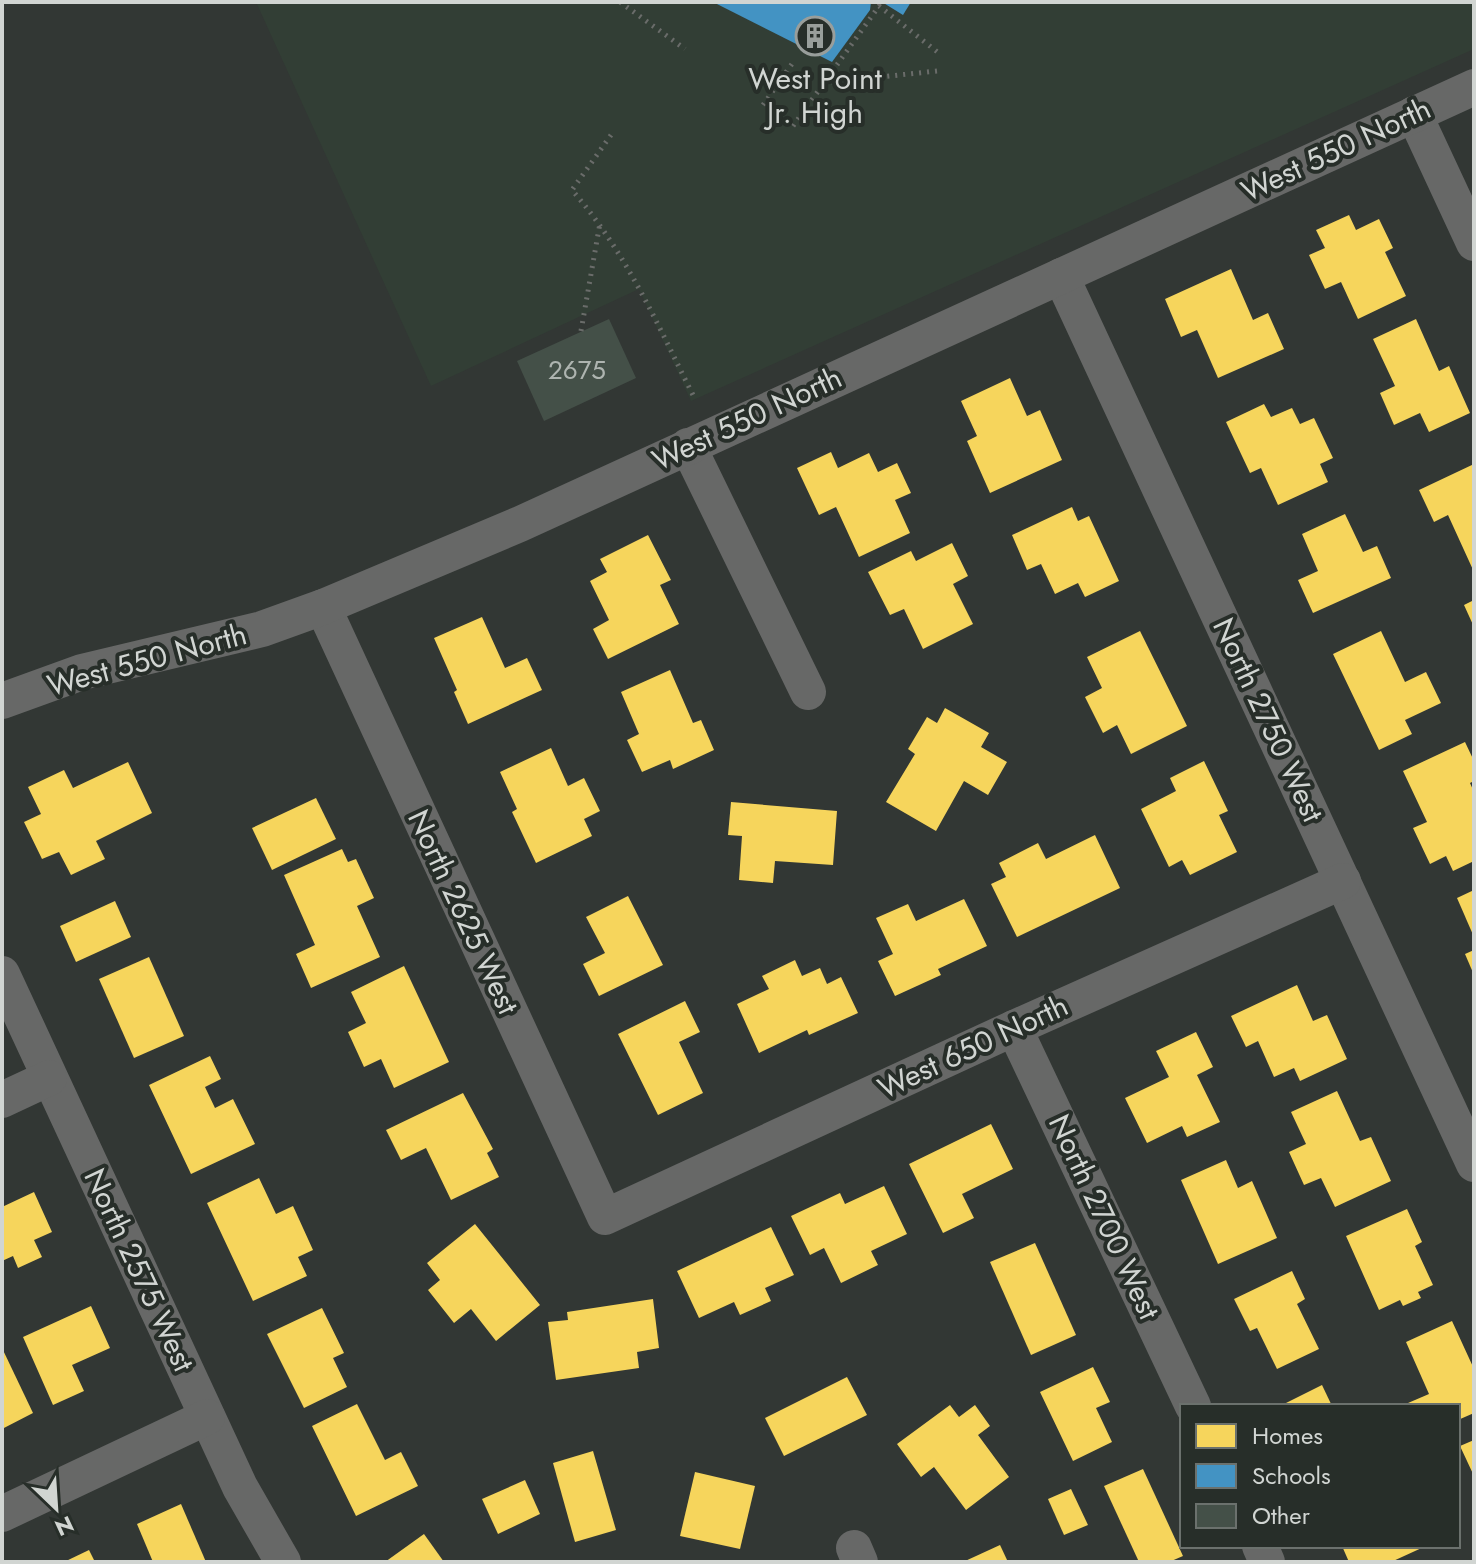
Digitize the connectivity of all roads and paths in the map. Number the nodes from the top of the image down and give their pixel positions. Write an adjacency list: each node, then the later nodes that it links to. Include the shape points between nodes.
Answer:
1 (620, 2): 2 (path)
2 (685, 49)
3 (940, 54): 6 (path, via 879,6)
4 (794, 61): 8 (path)
5 (937, 71): 6 (path)
6 (824, 83): 10 (path)
7 (1474, 87): 9 (street, West 550 North)
8 (763, 105)
9 (1414, 114): 13 (street); 14 (street, West 550 North)
10 (793, 126)
11 (611, 135): 12 (path, via 572,190)
12 (600, 222): 15 (path); 16 (path, via 637,281)
13 (1474, 243)
14 (1061, 276): 17 (street, West 550 North); 21 (street, North 2750 West)
15 (581, 331)
16 (695, 399)
17 (688, 446): 18 (street, West 550 North); 19 (street)
18 (323, 607): 20 (street, West 550 North, via 262,629 82,672); 27 (street, North 2625 West)
19 (808, 692)
20 (2, 701)
21 (1343, 881): 23 (street, West 650 North); 26 (street, North 2750 West)
22 (2, 974): 24 (street, North 2575 West)
23 (1014, 1028): 27 (street, West 650 North); 28 (street, North 2700 West)
24 (49, 1078): 25 (street); 29 (street, North 2575 West)
25 (2, 1100)
26 (1474, 1164)
27 (605, 1217)
28 (1192, 1404)
29 (207, 1417): 30 (street); 31 (street, North 2575 West)
30 (2, 1514)
31 (283, 1562)

